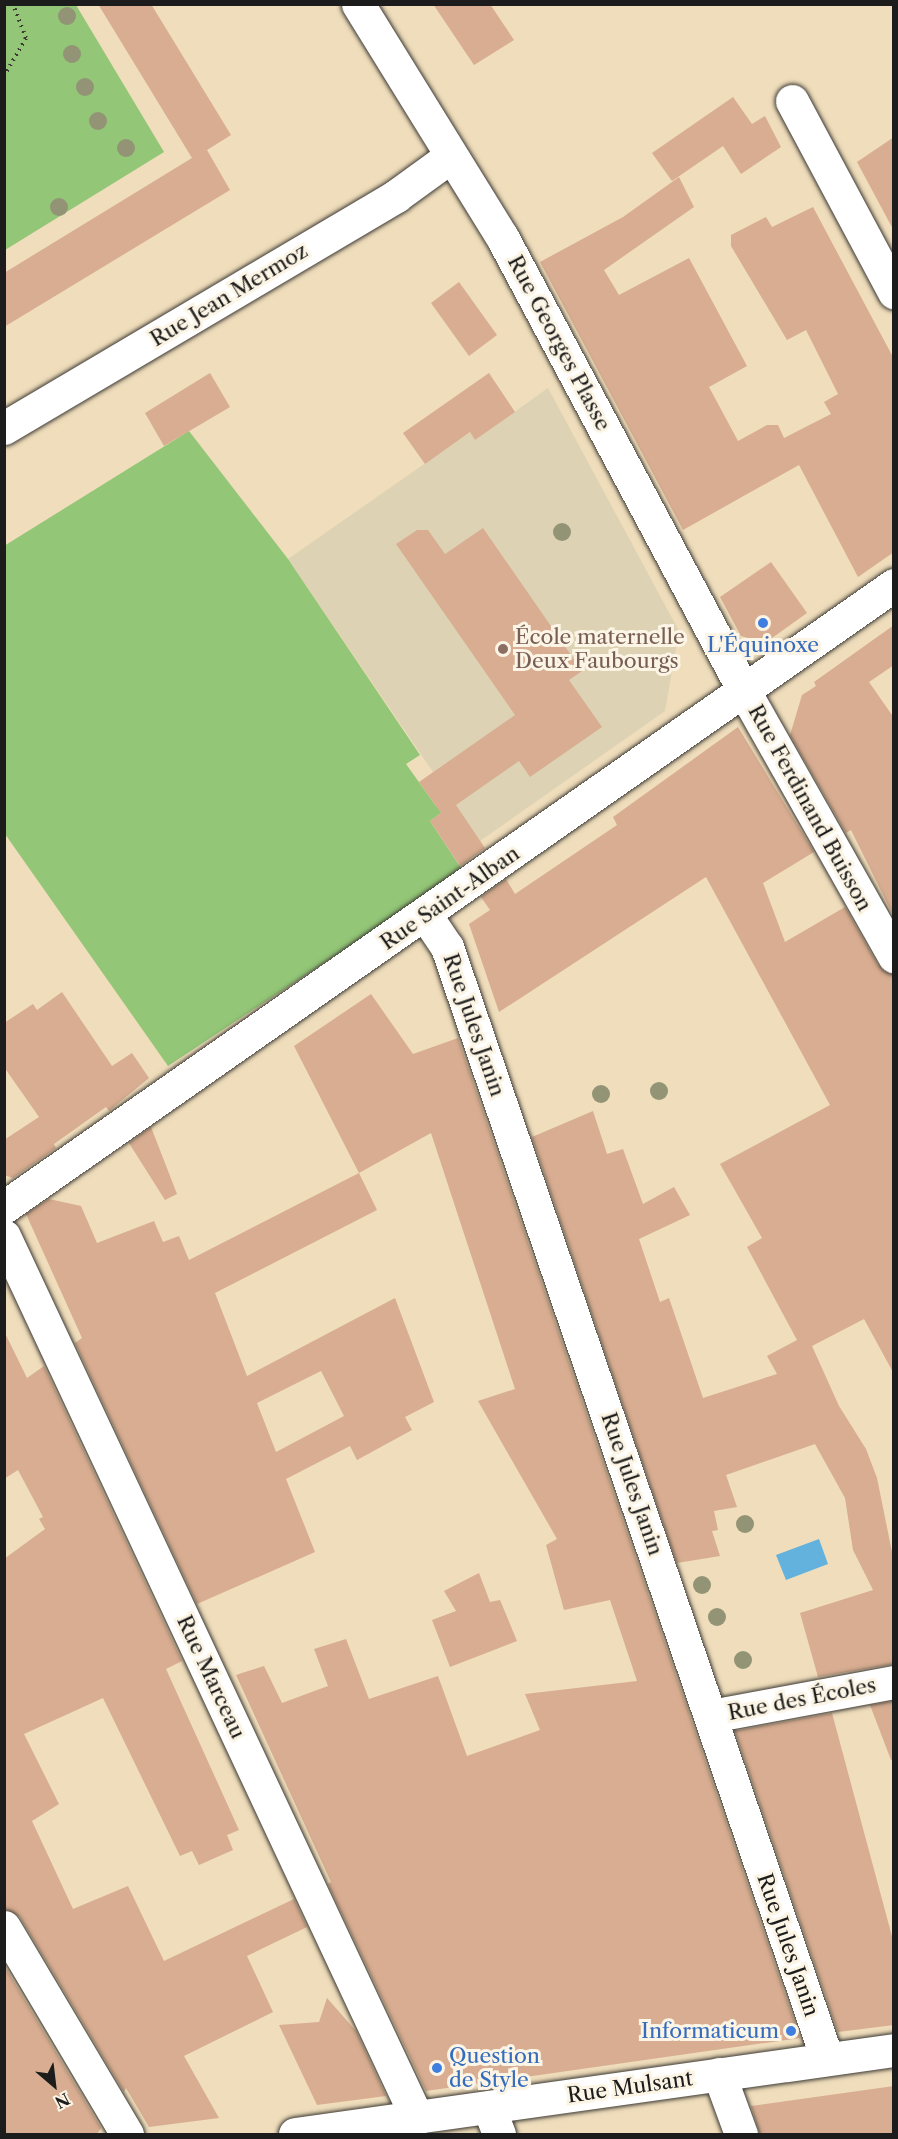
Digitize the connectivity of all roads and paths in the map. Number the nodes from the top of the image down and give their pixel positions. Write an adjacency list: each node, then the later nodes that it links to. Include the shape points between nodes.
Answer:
1 (13, 4): 3 (path, via 26,38)
2 (358, 4): 5 (street, Rue Georges Plasse)
3 (4, 76)
4 (792, 101): 6 (street)
5 (451, 156): 7 (street, Rue Jean Mermoz, via 396,196); 9 (street, Rue Georges Plasse, via 502,237)
6 (894, 292)
7 (4, 428)
8 (894, 585): 9 (street, Rue Saint-Alban)
9 (744, 691): 10 (street, Rue Saint-Alban); 11 (street, Rue Ferdinand Buisson)
10 (426, 916): 12 (street, Rue Saint-Alban); 15 (street, Rue Jules Janin, via 447,947)
11 (894, 956)
12 (4, 1207)
13 (4, 1236): 20 (street, Rue Marceau)
14 (894, 1682): 15 (street, Rue des Écoles)
15 (711, 1716): 18 (street, Rue Jules Janin)
16 (4, 1927): 22 (street)
17 (894, 2050): 18 (street, Rue Mulsant)
18 (827, 2059): 19 (street, Rue Mulsant)
19 (719, 2074): 21 (street, Rue Mulsant); 24 (street)
20 (417, 2118): 21 (street, Rue Mulsant); 23 (street, Rue Mulsant)
21 (494, 2121)
22 (127, 2134)
23 (295, 2134)
24 (741, 2134)

